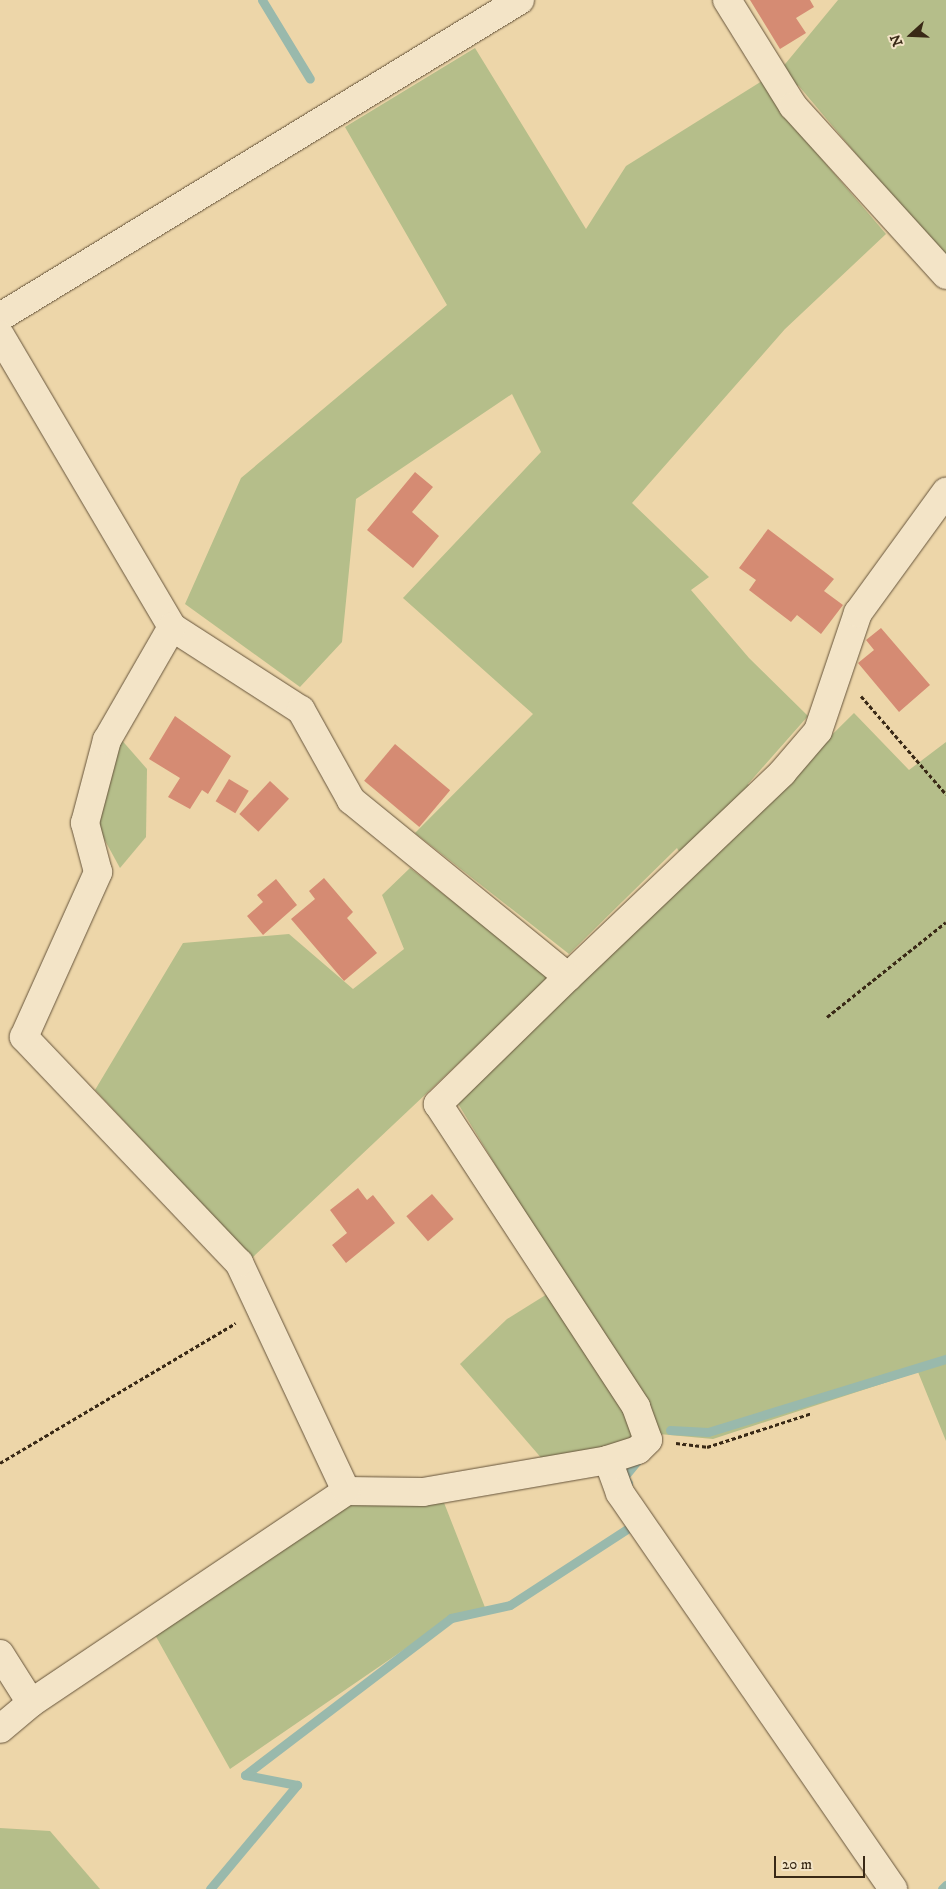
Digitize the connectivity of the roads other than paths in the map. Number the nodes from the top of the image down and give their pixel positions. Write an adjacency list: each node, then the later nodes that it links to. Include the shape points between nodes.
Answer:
1 (520, 0): 4 (street)
2 (727, 0): 3 (street, via 794,106)
3 (946, 275)
4 (0, 316)
5 (0, 336): 7 (street)
6 (946, 492): 8 (street, via 858,613 818,731 782,773)
7 (172, 628): 8 (street, via 301,710 351,800); 10 (street, via 107,740 86,823 98,872 24,1038 239,1263)
8 (568, 977): 9 (street, via 438,1104 636,1408 648,1440 638,1450)
9 (608, 1460): 10 (street, via 423,1492); 14 (street, via 620,1493)
10 (346, 1491): 12 (street)
11 (0, 1654): 12 (street)
12 (31, 1703): 13 (street)
13 (0, 1729)
14 (894, 1889)

